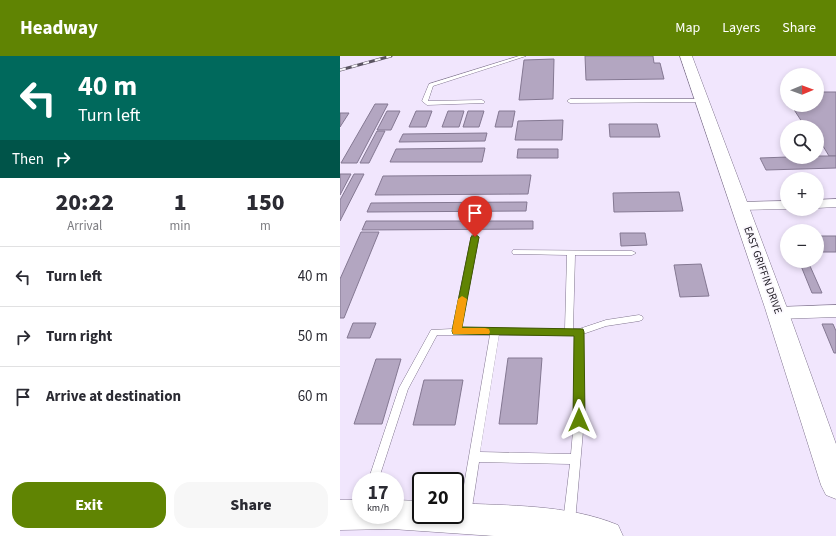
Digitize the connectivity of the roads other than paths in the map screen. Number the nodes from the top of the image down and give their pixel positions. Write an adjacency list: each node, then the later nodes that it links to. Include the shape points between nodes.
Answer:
1 (524, 56): 5 (lane, via 431,85 425,100 427,103)
2 (686, 56): 4 (main road, EAST GRIFFIN DRIVE)
3 (570, 101): 4 (lane)
4 (702, 101): 9 (main road, EAST GRIFFIN DRIVE)
5 (482, 102)
6 (780, 204): 9 (street)
7 (824, 204): 8 (street)
8 (836, 204)
9 (739, 206): 15 (main road, EAST GRIFFIN DRIVE)
10 (475, 237): 17 (lane)
11 (516, 252): 12 (lane)
12 (571, 253): 13 (lane); 19 (lane)
13 (632, 253)
14 (836, 311): 15 (street)
15 (778, 313): 24 (main road, EAST GRIFFIN DRIVE)
16 (639, 318): 20 (lane, via 606,323)
17 (456, 331): 18 (lane); 23 (lane, via 434,332 404,388)
18 (495, 332): 19 (lane); 21 (lane)
19 (569, 332): 20 (lane)
20 (579, 332): 22 (lane, via 579,420)
21 (474, 457): 22 (lane); 27 (lane)
22 (575, 459): 28 (lane)
23 (376, 472)
24 (836, 485)
25 (340, 515): 26 (main road)
26 (352, 515)
27 (464, 518): 28 (main road)
28 (568, 527): 29 (main road)
29 (607, 536)

